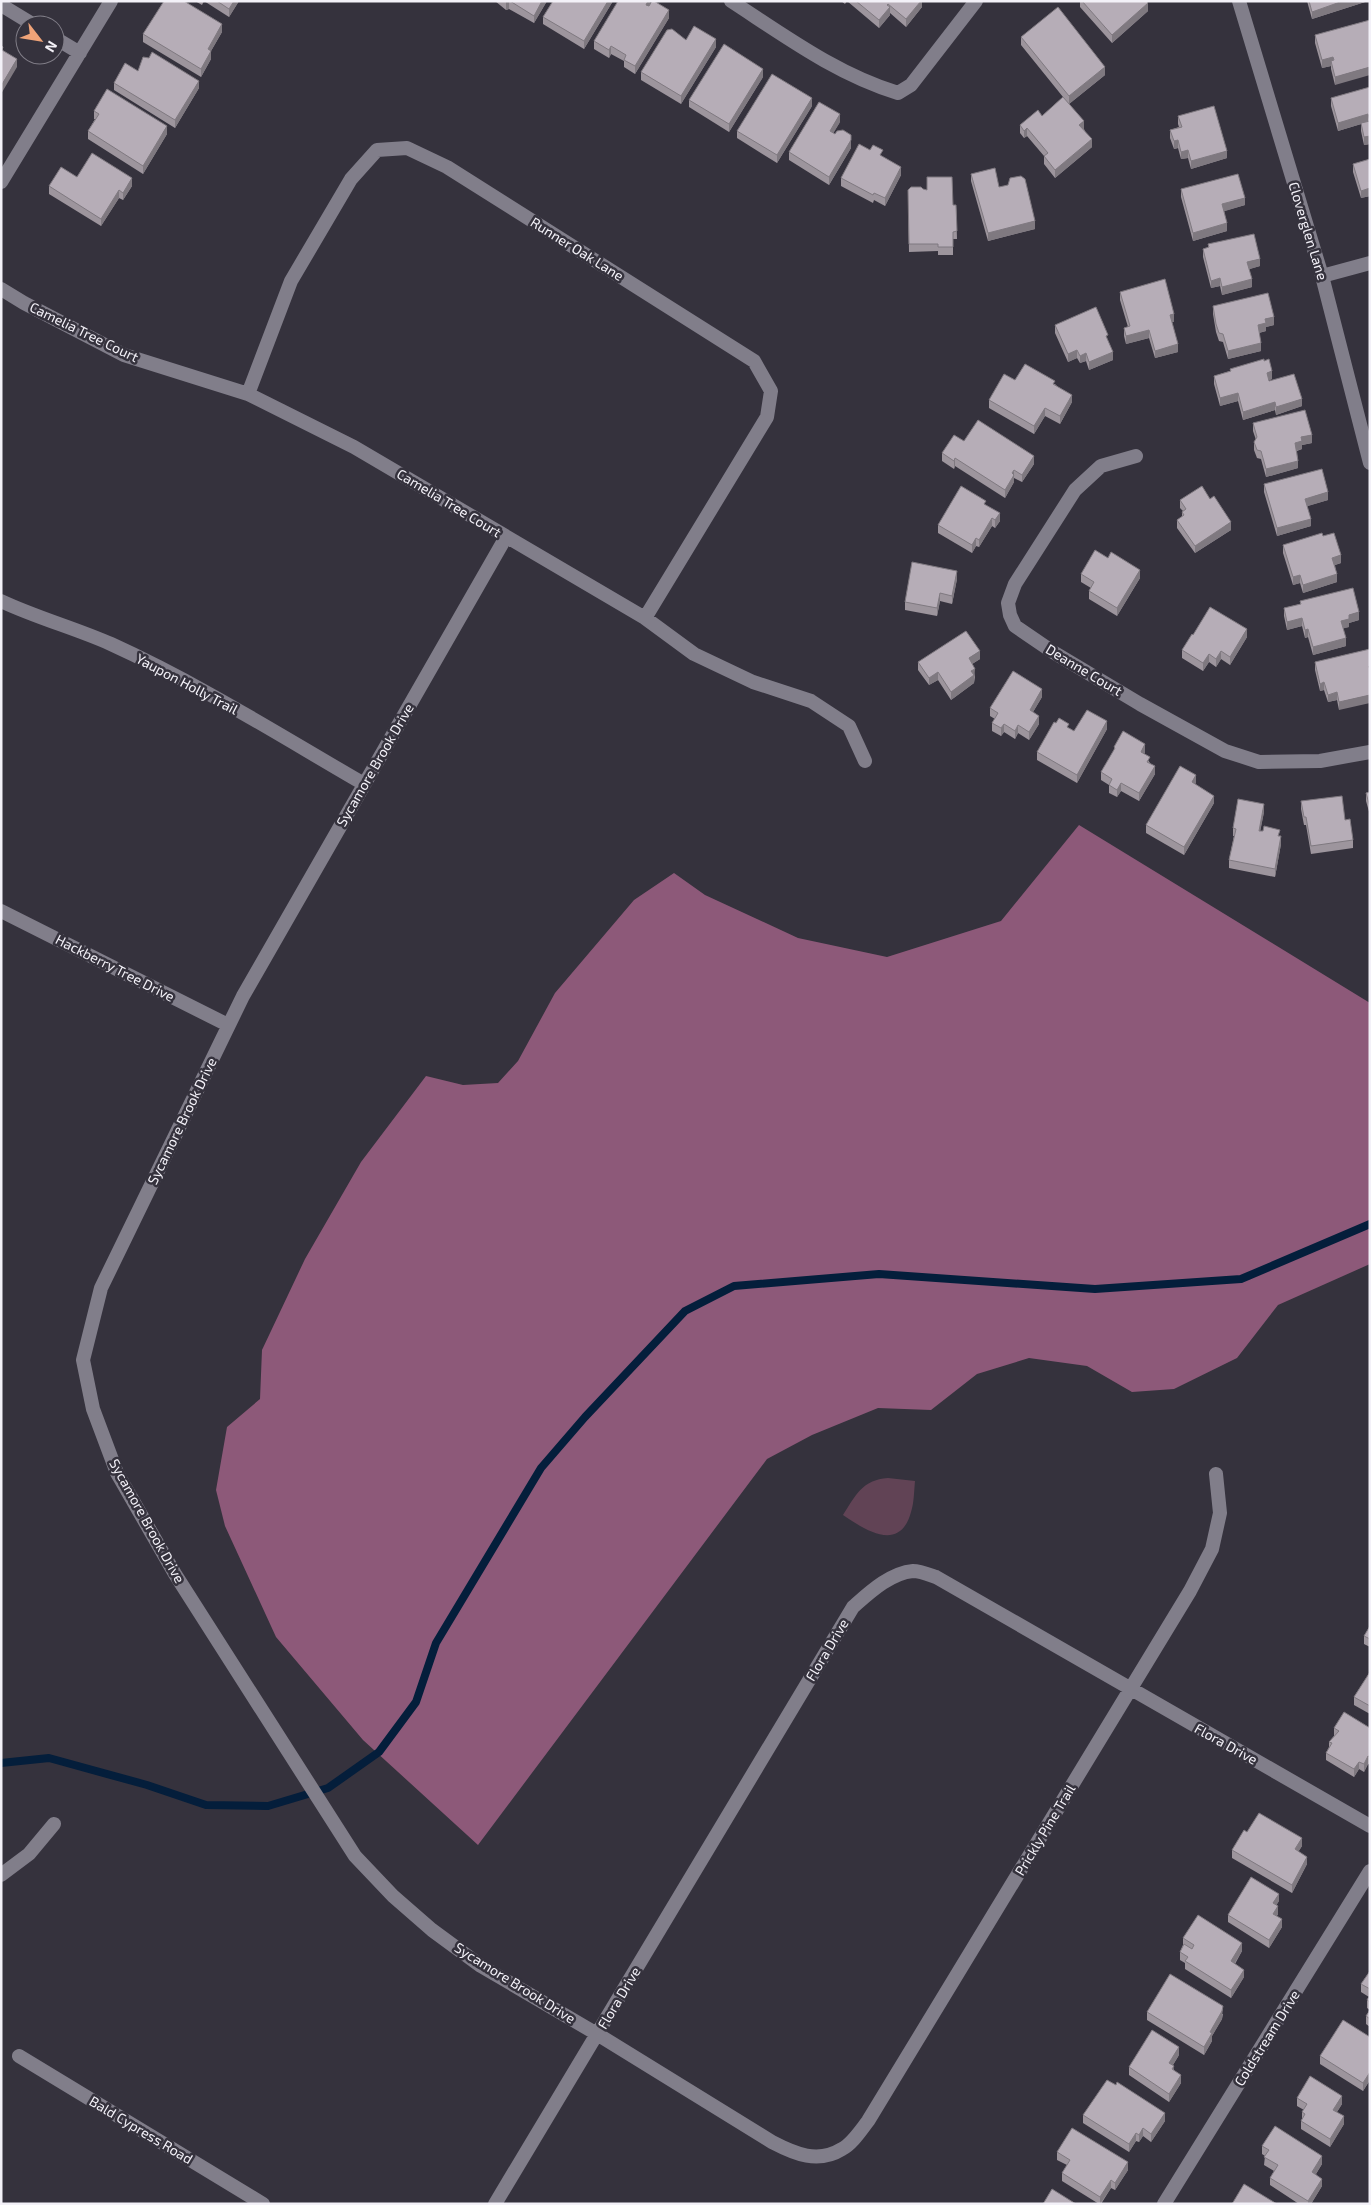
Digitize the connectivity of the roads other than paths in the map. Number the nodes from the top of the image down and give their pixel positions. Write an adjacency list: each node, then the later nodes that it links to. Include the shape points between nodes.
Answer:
1 (111, 1): 8 (street)
2 (731, 1): 3 (street, via 833,66 869,84 898,93 911,85)
3 (976, 1)
4 (1239, 1): 11 (street, Cloverglen Lane)
5 (1, 5): 6 (street)
6 (18, 15)
7 (65, 44): 8 (street)
8 (80, 53): 9 (street)
9 (1, 182)
10 (1370, 263): 11 (street)
11 (1322, 276): 15 (street, Cloverglen Lane)
12 (1, 289): 13 (street, Camelia Tree Court, via 124,355)
13 (248, 394): 16 (street, Camelia Tree Court, via 354,447); 18 (street, Runner Oak Lane, via 292,281 351,179 377,150 407,148 447,167 754,361 771,391 767,418)
14 (1136, 456): 19 (street, Deanne Court, via 1102,466 1076,490 1015,584 1008,603 1015,626 1140,704 1225,751 1259,762 1320,761)
15 (1370, 464)
16 (506, 537): 18 (street, Camelia Tree Court); 21 (street, Sycamore Brook Drive)
17 (1, 601): 21 (street, Yaupon Holly Trail, via 110,643 189,682)
18 (645, 618): 20 (street, Camelia Tree Court, via 694,654 753,682 811,701 849,726)
19 (1370, 752)
20 (865, 761)
21 (364, 784): 23 (street, Sycamore Brook Drive)
22 (1, 911): 23 (street, Hackberry Tree Drive)
23 (228, 1025): 30 (street, Sycamore Brook Drive, via 101,1288 83,1360 93,1409 117,1473 175,1574 356,1856 393,1896 432,1930 481,1966)
24 (1216, 1474): 25 (street, Prickly Pine Trail, via 1220,1513 1212,1549)
25 (1130, 1690): 27 (street, Flora Drive); 30 (street, Flora Drive, via 936,1577 914,1571 873,1589 853,1607); 32 (street, Prickly Pine Trail, via 868,2121 842,2149)
26 (54, 1824): 29 (street, via 29,1854)
27 (1370, 1826)
28 (1370, 1872): 35 (street, Coldstream Drive)
29 (1, 1875)
30 (598, 2034): 32 (street, Sycamore Brook Drive, via 772,2142 795,2154); 34 (street, Flora Drive)
31 (19, 2056): 33 (street, Bald Cypress Road)
32 (819, 2158)
33 (263, 2204)
34 (495, 2204)
35 (1164, 2204)

